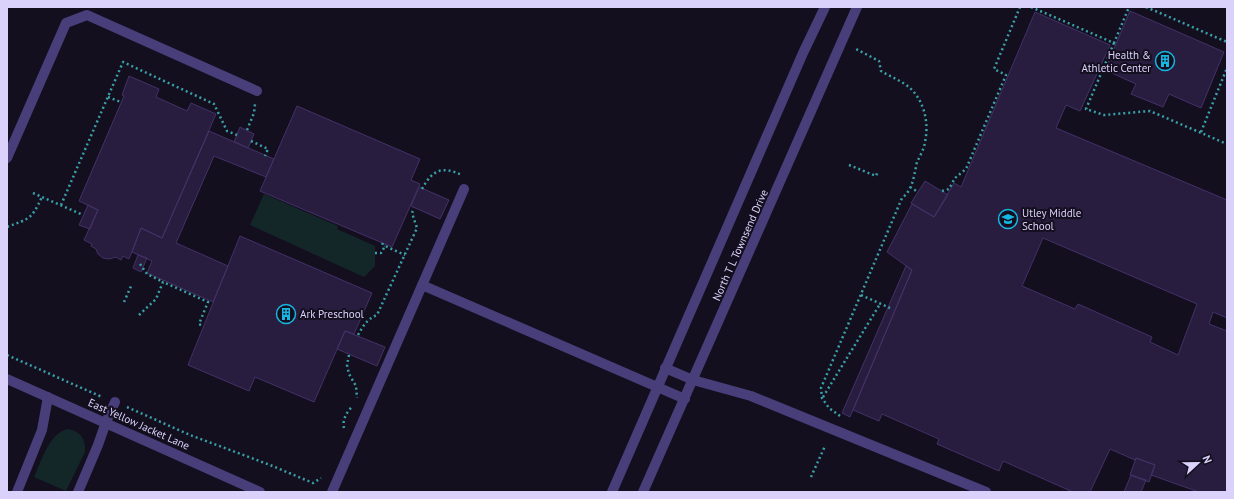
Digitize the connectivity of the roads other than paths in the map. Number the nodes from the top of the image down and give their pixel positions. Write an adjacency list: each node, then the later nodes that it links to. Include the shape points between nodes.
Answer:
1 (825, 7): 7 (street, North T L Townsend Drive)
2 (857, 7): 9 (street, North T L Townsend Drive)
3 (257, 91): 4 (street, via 87,15 66,23)
4 (7, 158)
5 (464, 189): 6 (street)
6 (422, 285): 10 (street); 18 (street)
7 (665, 368): 9 (street); 10 (street, North T L Townsend Drive)
8 (7, 379): 11 (street, East Yellow Jacket Lane)
9 (693, 380): 12 (street, North T L Townsend Drive); 21 (street, via 751,396)
10 (657, 387): 12 (street); 19 (street, North T L Townsend Drive)
11 (48, 397): 14 (street, East Yellow Jacket Lane); 15 (street, via 42,430)
12 (685, 399): 20 (street, North T L Townsend Drive)
13 (115, 402): 14 (street)
14 (106, 422): 16 (street); 17 (street, East Yellow Jacket Lane)
15 (17, 492)
16 (78, 492)
17 (260, 492)
18 (332, 492)
19 (612, 492)
20 (644, 492)
21 (986, 492)

